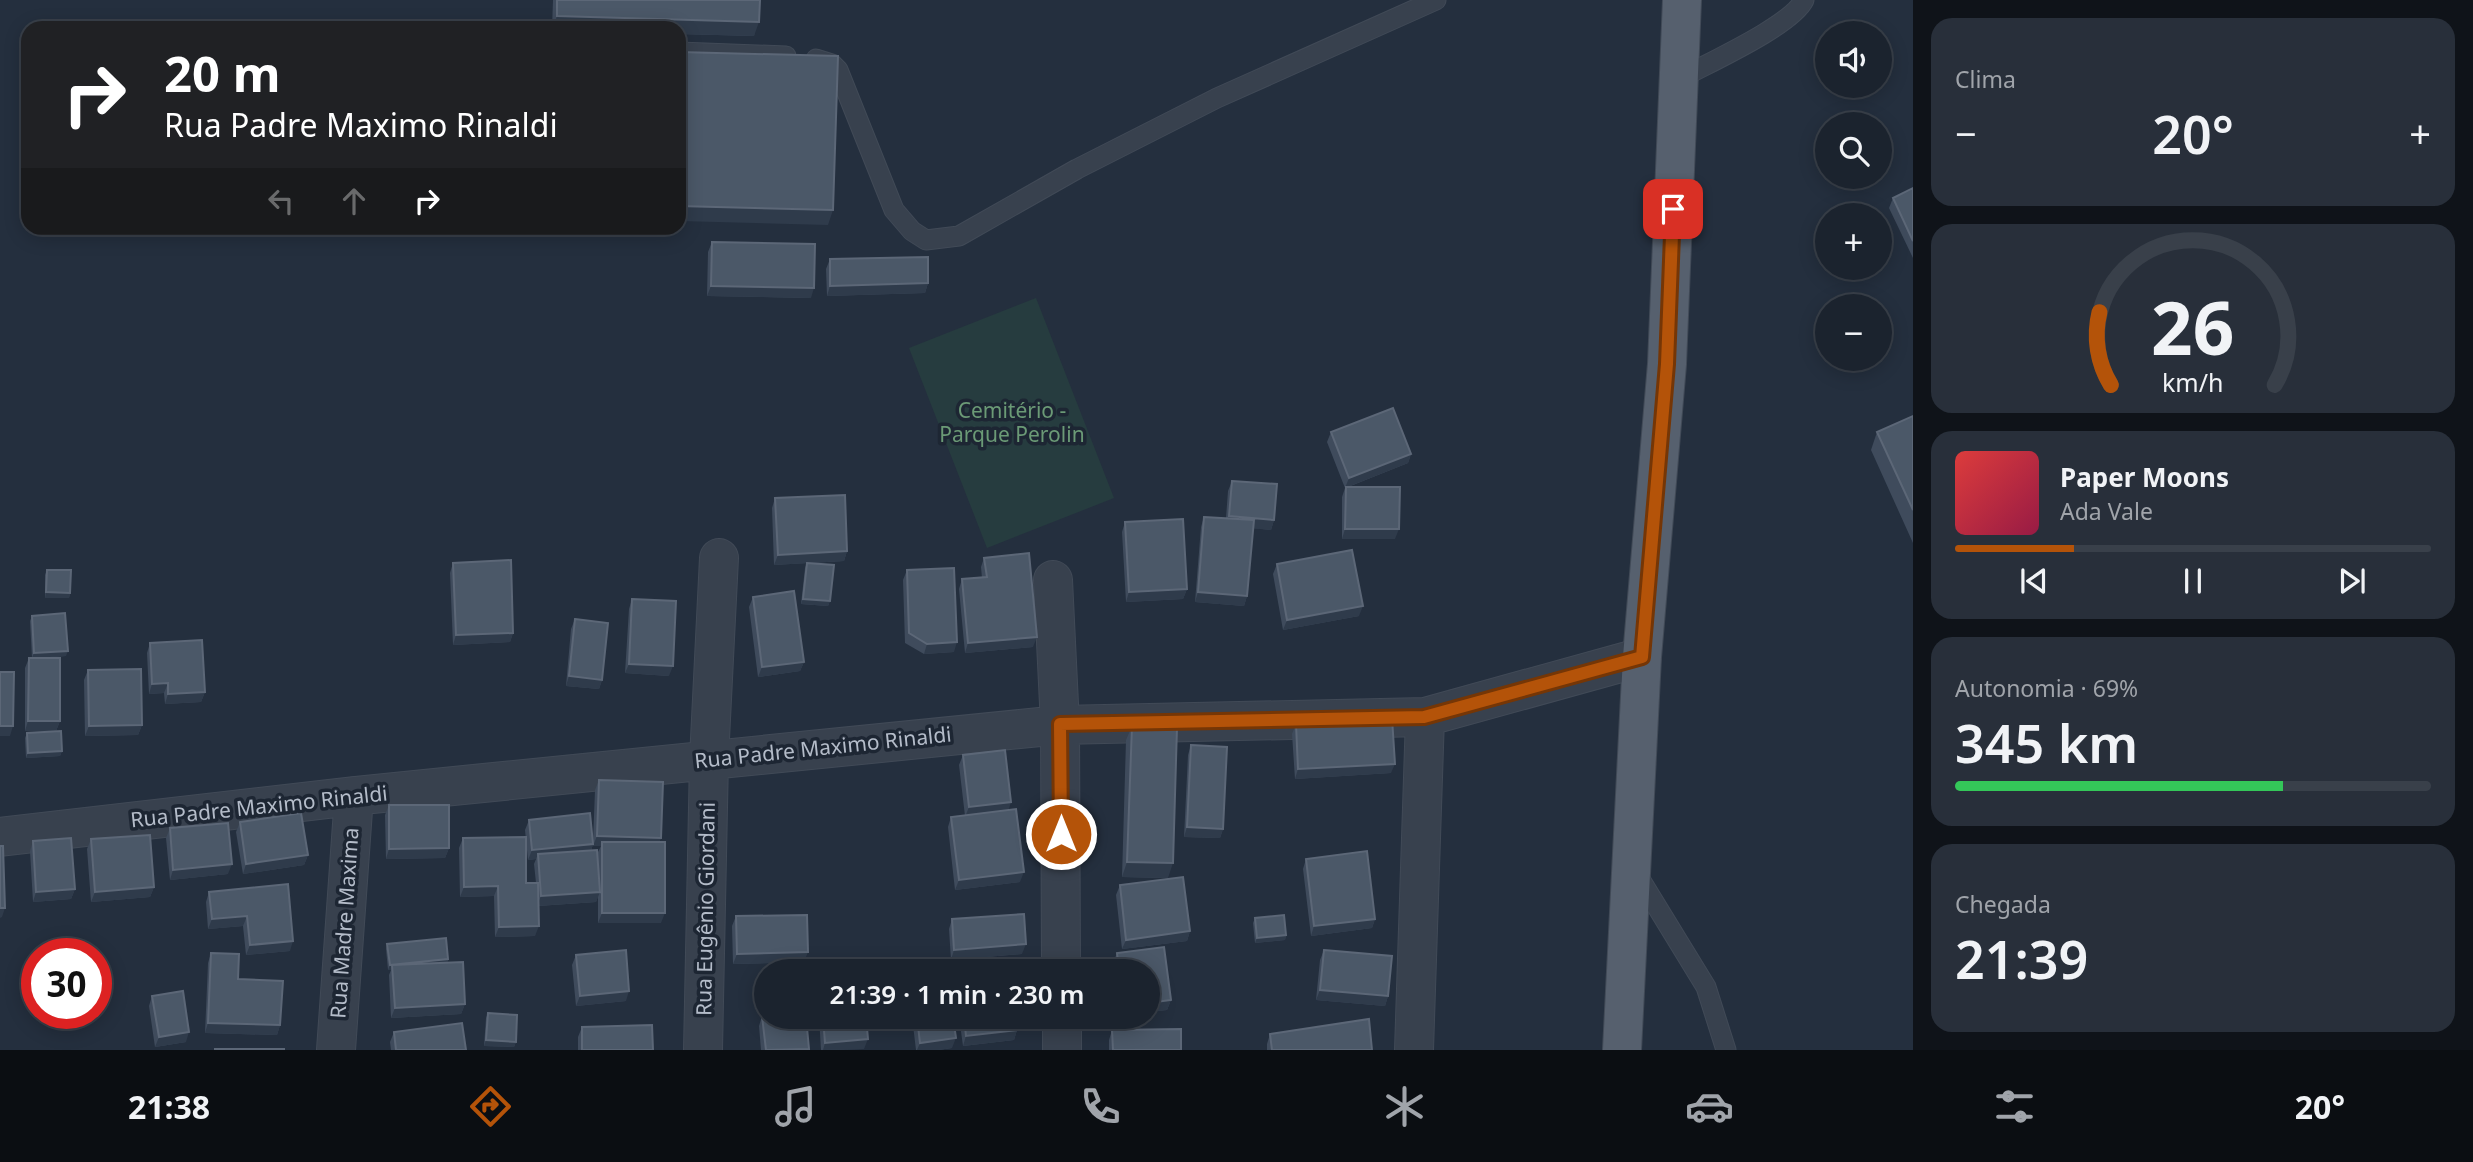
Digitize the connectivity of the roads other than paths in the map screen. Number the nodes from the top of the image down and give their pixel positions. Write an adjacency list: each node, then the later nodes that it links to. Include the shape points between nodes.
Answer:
1 (1436, 0): 4 (lane, via 1217,98 1077,169 960,236 926,240 894,209 832,64 746,53)
2 (1682, 0): 5 (main road)
3 (1804, 0): 5 (lane, via 1800,10 1759,36)
4 (686, 52)
5 (1679, 79): 8 (main road, via 1667,364)
6 (719, 558): 11 (street, Rua Eugênio Giordani)
7 (1053, 580): 10 (street)
8 (1642, 657): 9 (street, Rua Padre Maximo Rinaldi); 14 (main road)
9 (1424, 717): 10 (street, Rua Padre Maximo Rinaldi); 20 (street)
10 (1060, 724): 11 (street, Rua Padre Maximo Rinaldi); 15 (street)
11 (709, 759): 12 (street, Rua Padre Maximo Rinaldi); 18 (street, Rua Eugênio Giordani)
12 (354, 796): 13 (street, Rua Padre Maximo Rinaldi); 17 (street, Rua Madre Maxima)
13 (0, 837)
14 (1632, 865): 21 (main road); 22 (lane, via 1706,987)
15 (1061, 959)
16 (1062, 1029): 19 (street)
17 (336, 1050)
18 (703, 1050)
19 (1062, 1050)
20 (1414, 1050)
21 (1622, 1050)
22 (1726, 1050)

